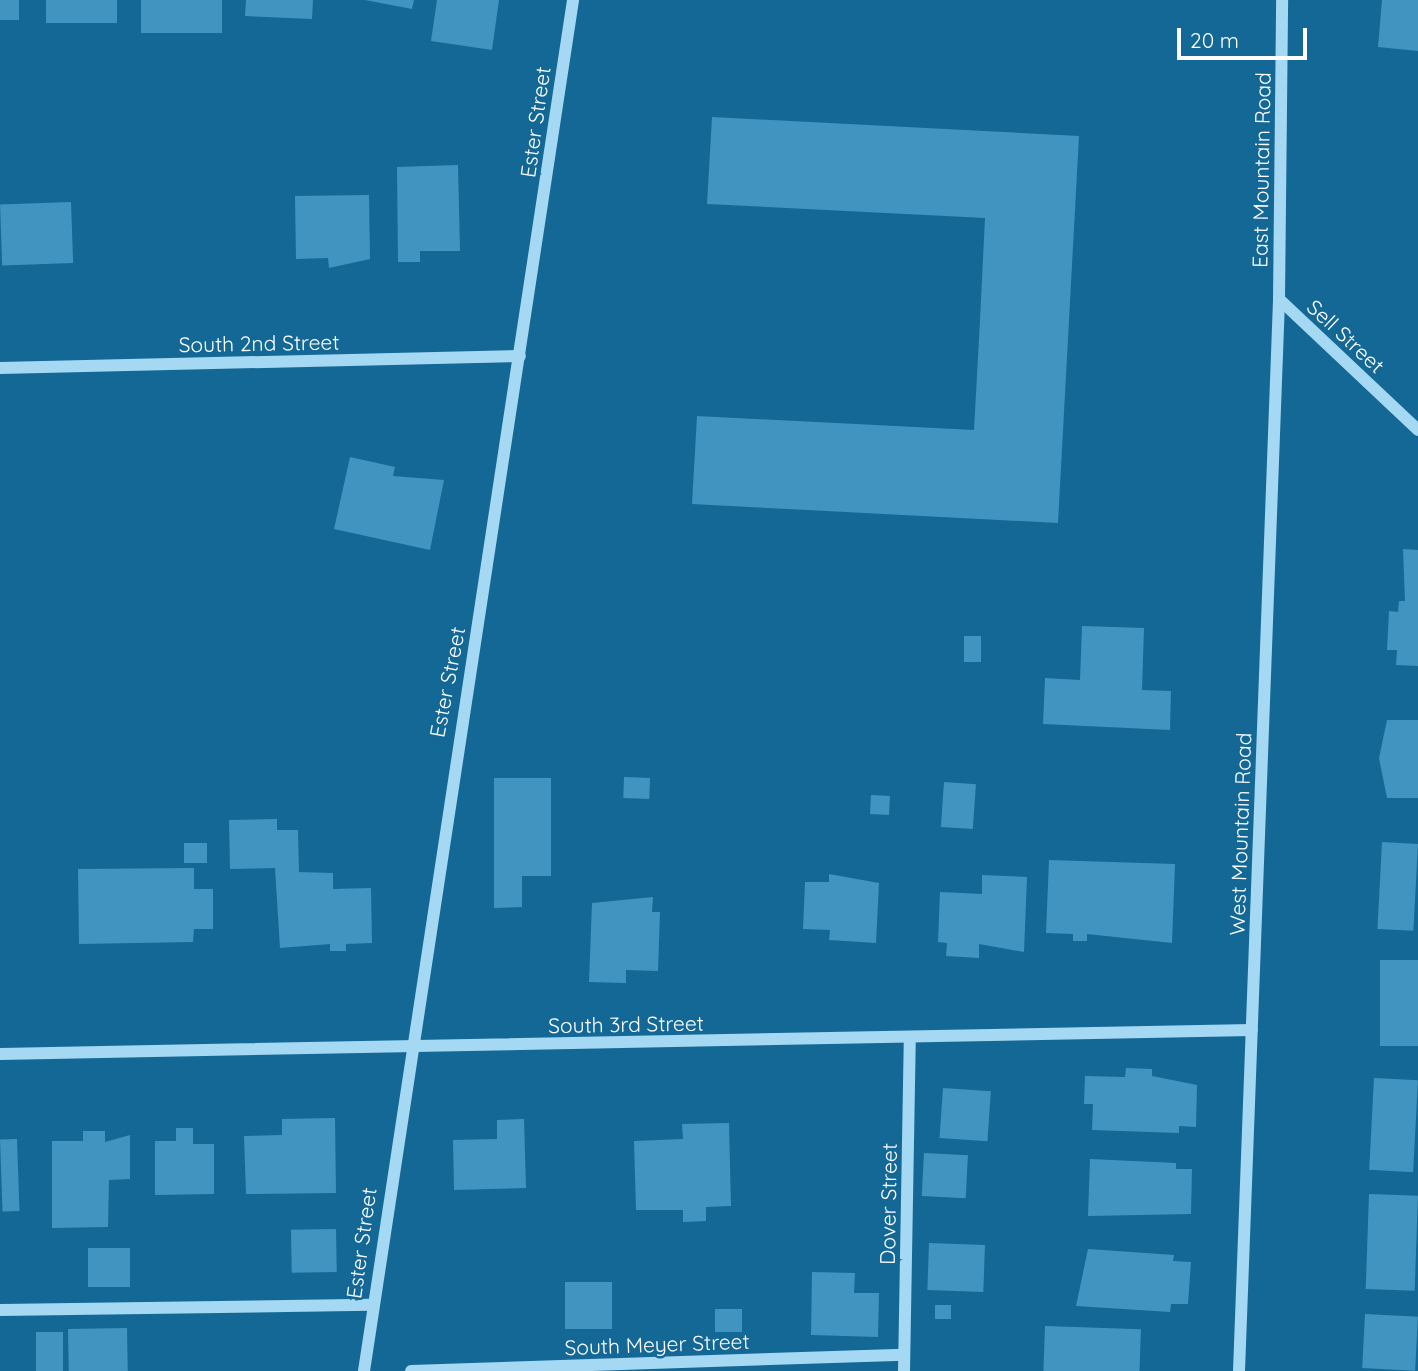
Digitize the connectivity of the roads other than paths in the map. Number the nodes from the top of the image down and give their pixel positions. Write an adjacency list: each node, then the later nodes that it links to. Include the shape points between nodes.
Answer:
1 (573, 0): 4 (street, Ester Street)
2 (1282, 0): 3 (street, East Mountain Road)
3 (1279, 299): 6 (street, Sell Street); 7 (street, West Mountain Road)
4 (520, 356): 5 (street, South 2nd Street); 9 (street, Ester Street)
5 (0, 368)
6 (1418, 430)
7 (1252, 1031): 8 (street, South 3rd Street); 17 (street, West Mountain Road)
8 (910, 1037): 9 (street, South 3rd Street); 13 (street, Dover Street)
9 (409, 1047): 10 (street, South 3rd Street); 11 (street, Ester Street)
10 (0, 1054)
11 (371, 1305): 12 (street); 14 (street, Ester Street)
12 (0, 1310)
13 (904, 1355): 15 (street, South Meyer Street); 16 (street, Dover Street)
14 (363, 1371)
15 (411, 1371)
16 (904, 1371)
17 (1239, 1371)

